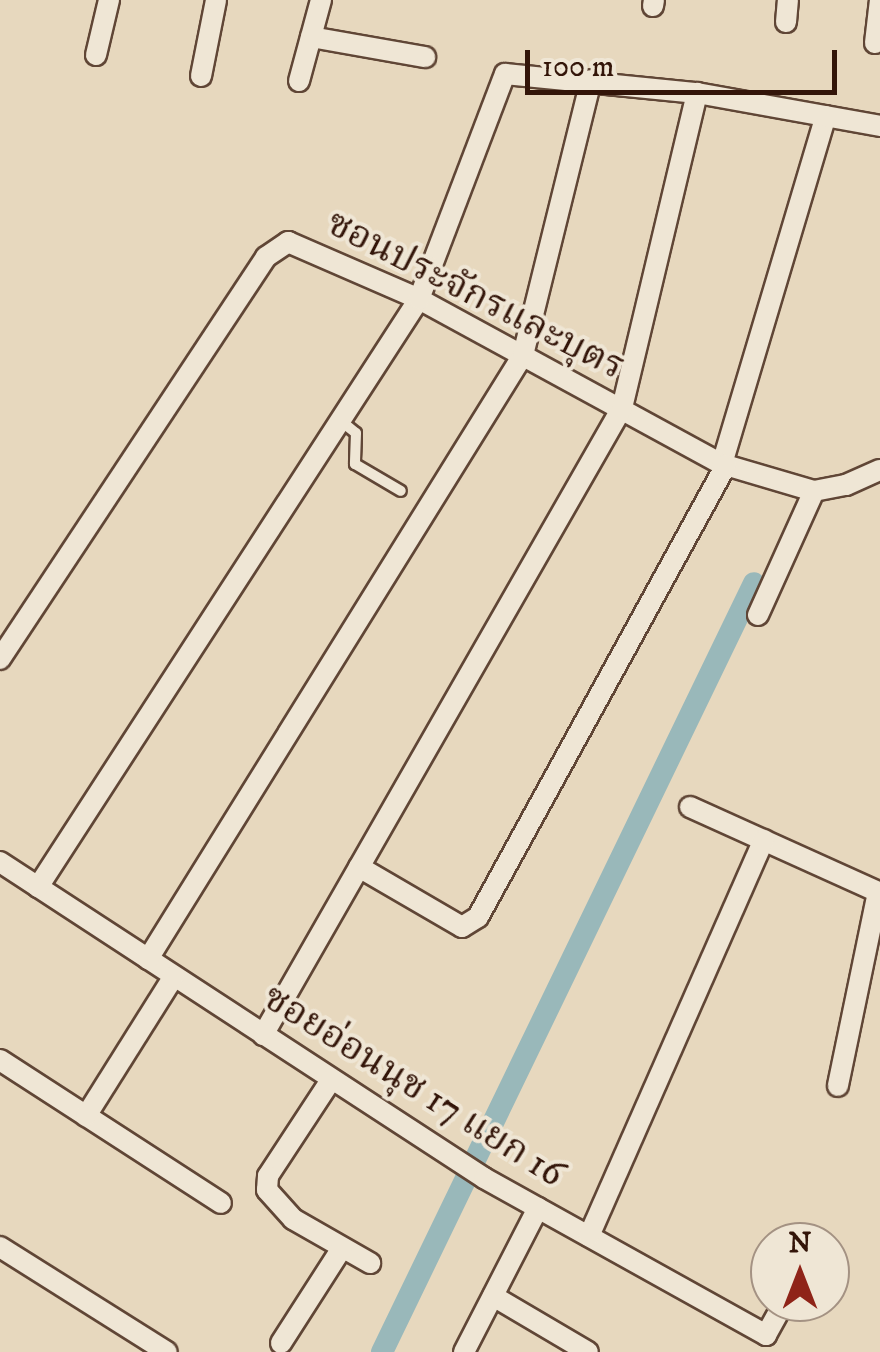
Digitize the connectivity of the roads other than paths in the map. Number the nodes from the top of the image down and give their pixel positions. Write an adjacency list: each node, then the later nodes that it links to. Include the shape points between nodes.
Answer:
1 (109, 0): 9 (street)
2 (216, 0): 11 (street)
3 (322, 0): 7 (street)
4 (788, 0): 6 (street)
5 (880, 0): 8 (street)
6 (786, 22)
7 (311, 37): 10 (street); 12 (street)
8 (876, 44)
9 (96, 55)
10 (425, 57)
11 (201, 76)
12 (299, 80)
13 (591, 80): 14 (street); 17 (street, via 512,73 500,80); 18 (street)
14 (697, 94): 15 (street); 19 (street)
15 (826, 116): 16 (street); 21 (street)
16 (880, 126)
17 (419, 299): 18 (street, ซอนประจักรและบุตร); 20 (street); 26 (street, ซอนประจักรและบุตร, via 288,242 271,250)
18 (522, 355): 19 (street, ซอนประจักรและบุตร); 32 (street)
19 (622, 408): 21 (street, ซอนประจักรและบุตร); 30 (street)
20 (340, 420): 23 (lane, via 356,433 355,464); 31 (street)
21 (724, 464): 24 (street, ซอนประจักรและบุตร); 30 (street, via 478,917 462,927)
22 (880, 470): 24 (street)
23 (400, 491)
24 (814, 491): 25 (street)
25 (758, 615)
26 (0, 659)
27 (690, 807): 28 (street)
28 (764, 840): 37 (street, via 878,892); 41 (street)
29 (0, 862): 31 (street, ซอยอ่อนนุช 17 แยก 16)
30 (359, 867): 34 (street)
31 (38, 887): 32 (street, ซอยอ่อนนุช 17 แยก 16)
32 (148, 959): 33 (street, ซอยอ่อนนุช 17 แยก 16)
33 (174, 976): 34 (street, ซอยอ่อนนุช 17 แยก 16); 38 (street)
34 (262, 1034): 36 (street, ซอยอ่อนนุช 17 แยก 16)
35 (0, 1060): 38 (street)
36 (331, 1080): 40 (street, ซอยอ่อนนุช 17 แยก 16); 43 (street, via 268,1176 266,1190 293,1219)
37 (838, 1086)
38 (86, 1116): 39 (street)
39 (221, 1203)
40 (538, 1208): 41 (street, ซอยอ่อนนุช 17 แยก 16); 45 (street)
41 (589, 1236): 47 (street, ซอยอ่อนนุช 17 แยก 16)
42 (0, 1247): 48 (street)
43 (342, 1248): 44 (street); 46 (street)
44 (370, 1264)
45 (493, 1296): 49 (street); 50 (street)
46 (281, 1343)
47 (763, 1344)
48 (166, 1352)
49 (464, 1352)
50 (588, 1352)

